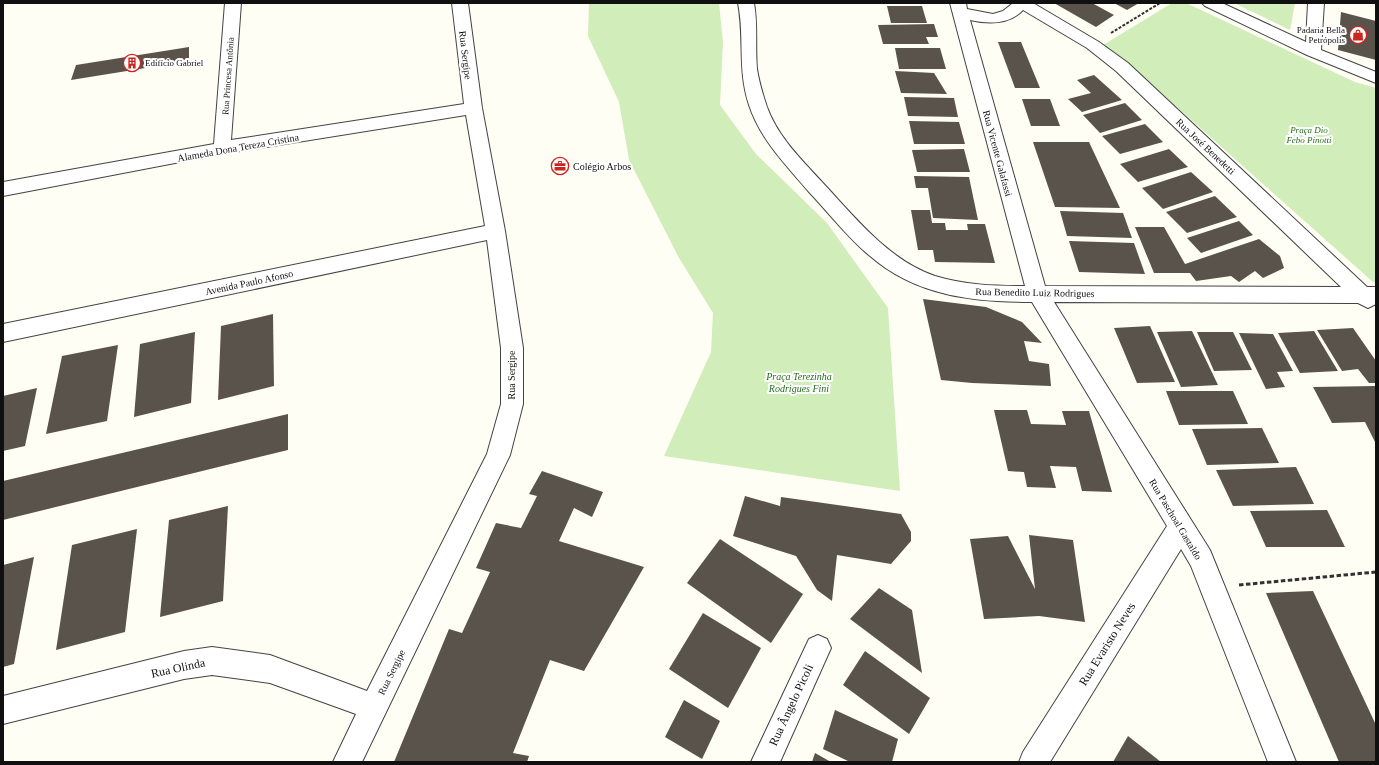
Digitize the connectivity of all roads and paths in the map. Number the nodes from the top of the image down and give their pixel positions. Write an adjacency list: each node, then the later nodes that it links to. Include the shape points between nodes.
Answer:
1 (233, 3): 13 (street, Rua Princesa Antônia)
2 (460, 3): 12 (street, Rua Sergipe)
3 (746, 3): 16 (street, Rua Benedito Luiz Rodrigues, via 749,72 752,90 764,120 790,158 863,238 895,264 920,279 967,291)
4 (1022, 3): 8 (street, via 1008,15 998,19 986,19); 9 (street, Rua José Benedetti)
5 (1160, 3): 9 (path)
6 (1210, 3): 10 (street)
7 (1316, 3): 10 (street)
8 (959, 8): 16 (street, Rua Vicente Galafassi)
9 (1093, 45): 17 (street, Rua José Benedetti, via 1122,67)
10 (1313, 52): 11 (street)
11 (1376, 78)
12 (473, 108): 13 (street, Alameda Dona Tereza Cristina); 15 (street, Rua Sergipe)
13 (222, 148): 14 (street, Alameda Dona Tereza Cristina)
14 (3, 189)
15 (495, 231): 18 (street, Avenida Paulo Afonso); 23 (street, Rua Sergipe, via 512,348 513,374 512,404 503,442)
16 (1037, 293): 17 (street, Rua Benedito Luiz Rodrigues); 19 (street, Rua Paschoal Gastaldo)
17 (1372, 299)
18 (3, 333)
19 (1181, 526): 21 (street, Rua Paschoal Gastaldo, via 1201,559); 27 (street, Rua Evaristo Neves)
20 (1376, 572): 21 (path)
21 (1213, 588): 28 (street, Rua Paschoal Gastaldo)
22 (818, 648): 26 (street, Rua Ângelo Picoli)
23 (374, 707): 24 (street, Rua Olinda, via 270,669 212,661 184,665); 25 (street, Rua Sergipe)
24 (3, 710)
25 (347, 762)
26 (765, 762)
27 (1033, 762)
28 (1282, 762)

